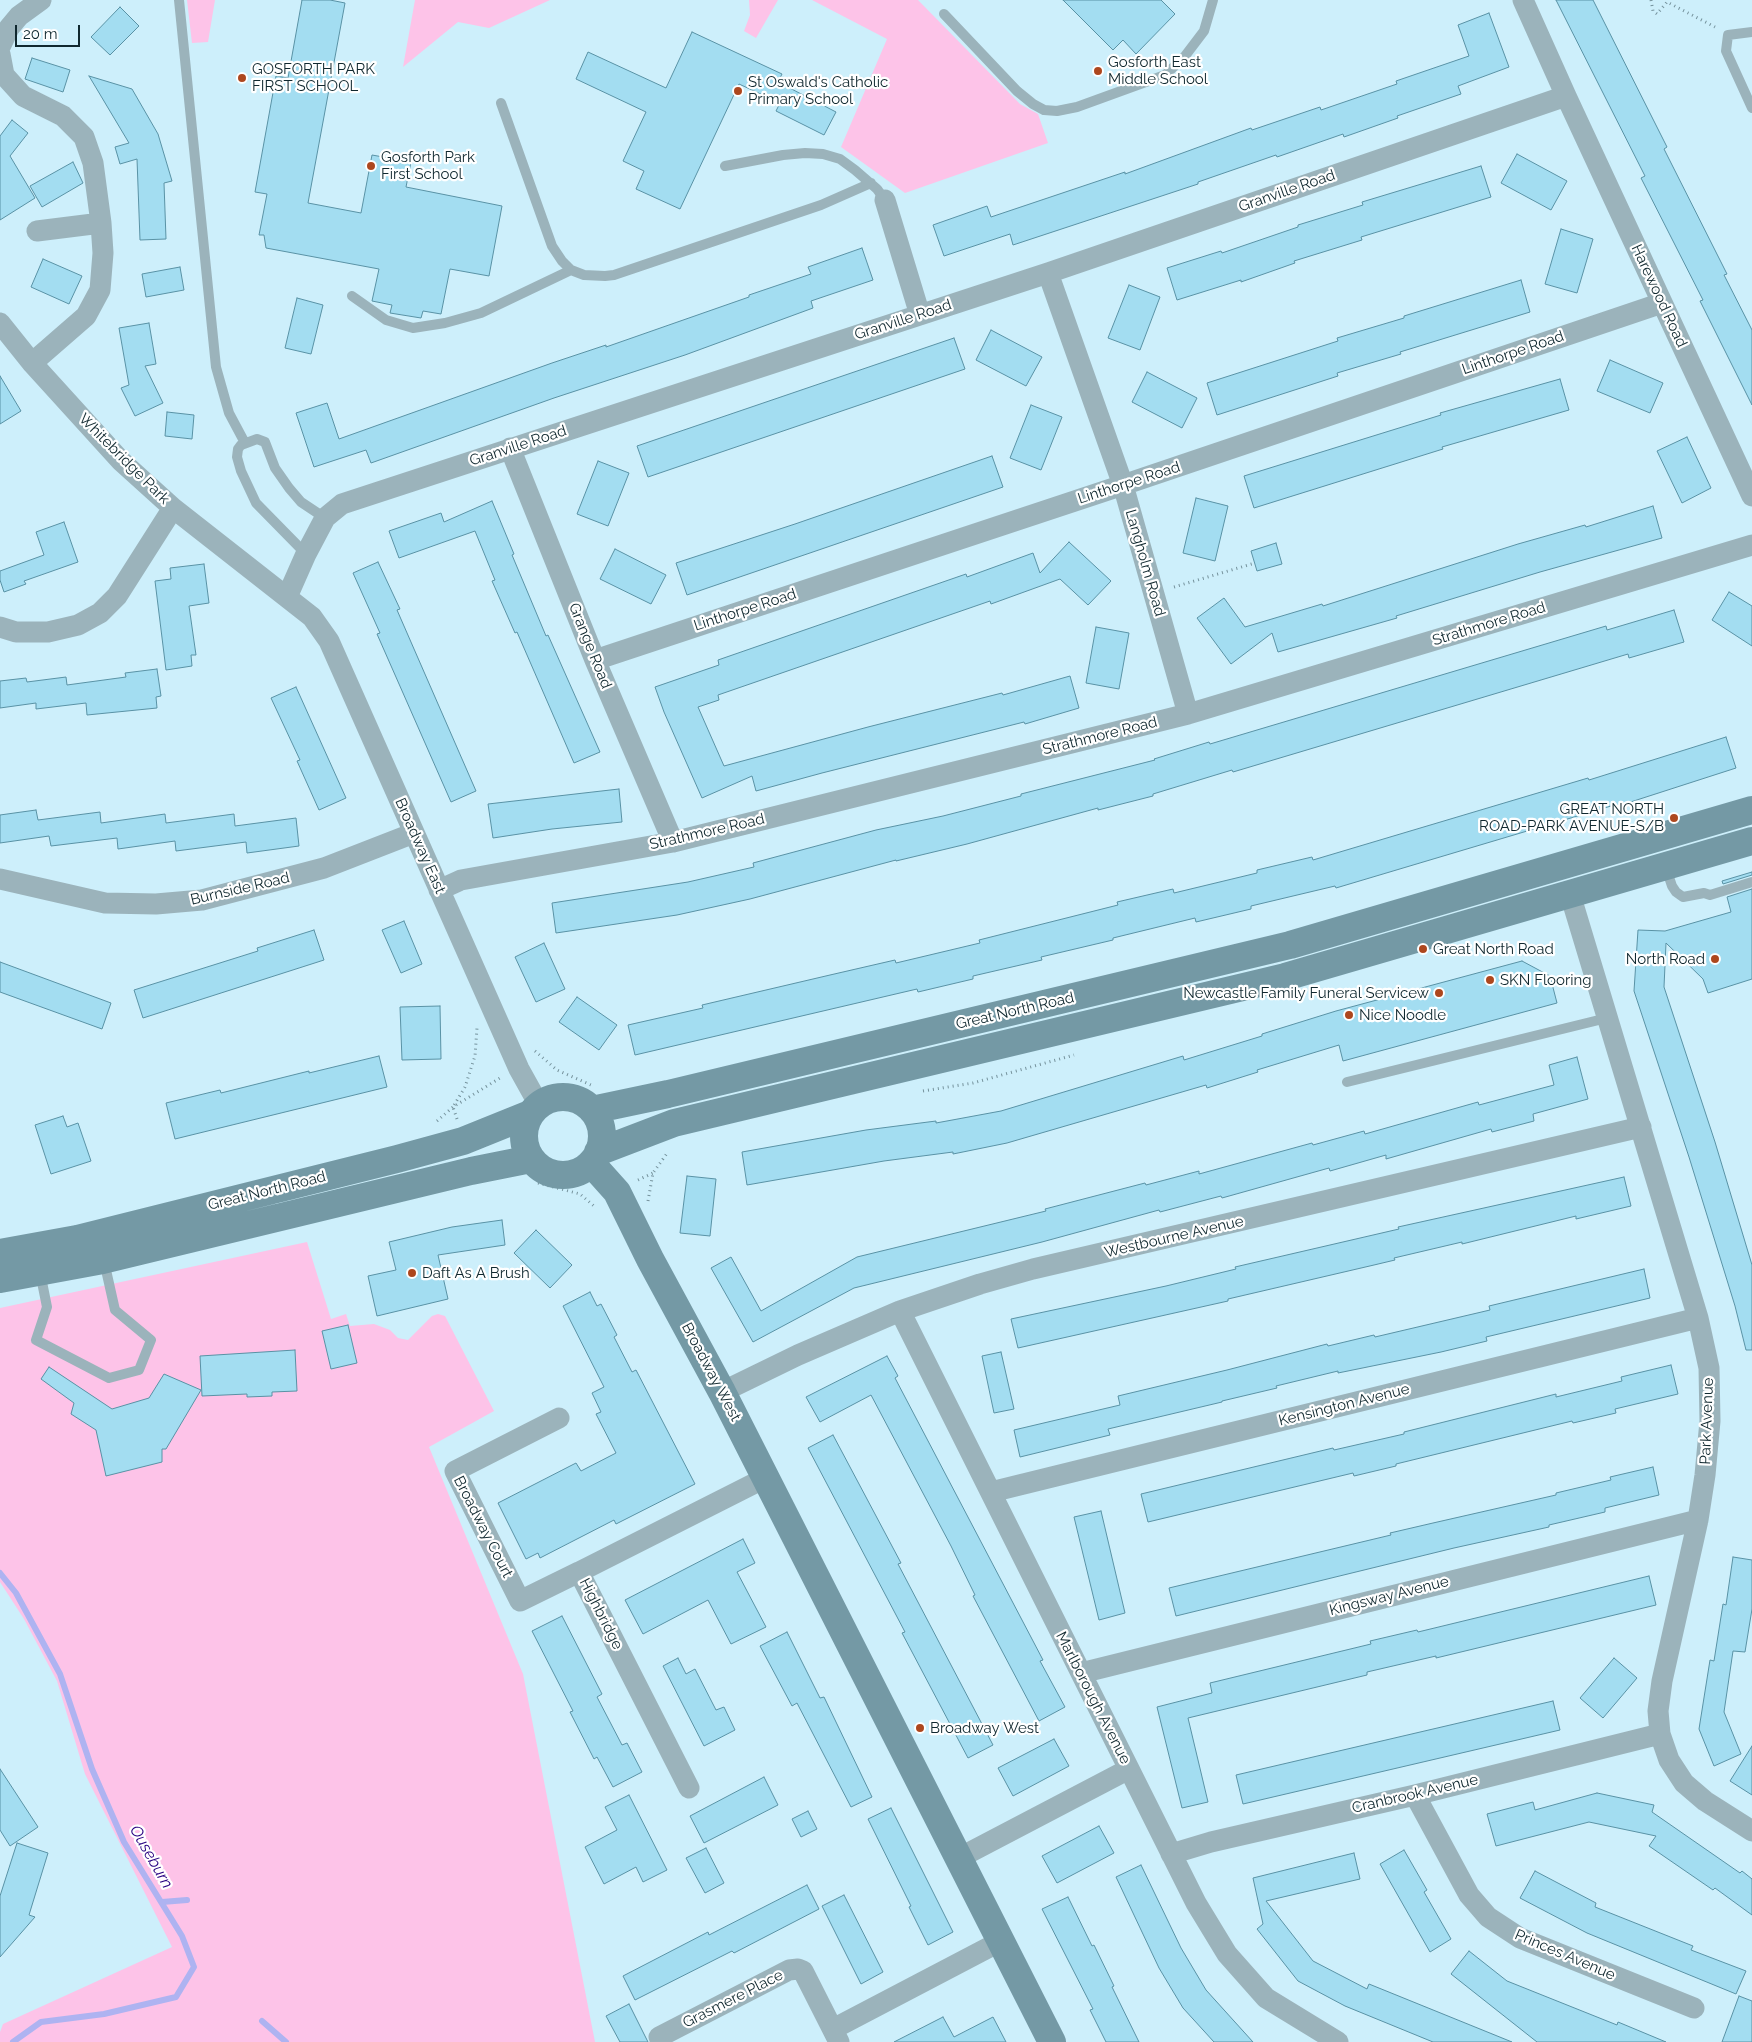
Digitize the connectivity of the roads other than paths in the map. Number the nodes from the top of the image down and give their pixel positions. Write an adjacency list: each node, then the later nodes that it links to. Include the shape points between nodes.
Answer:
1 (41, 0): 7 (street, via 8,28)
2 (179, 0): 24 (lane, via 216,367 229,413)
3 (1213, 0): 5 (lane, via 1204,31 1165,75 1077,107 1057,110 1044,110 1017,91)
4 (1523, 0): 9 (street, Harewood Road)
5 (944, 14)
6 (1752, 32): 11 (lane, via 1728,35 1726,52)
7 (0, 47)
8 (0, 54): 15 (street, via 4,75 23,96 63,116 84,137 93,162)
9 (1566, 96): 18 (street, Granville Road); 20 (street, Harewood Road)
10 (502, 103): 17 (lane, via 552,246)
11 (1752, 108)
12 (725, 166): 13 (lane, via 782,155 824,154 840,160)
13 (871, 184): 14 (lane); 17 (lane, via 821,205 614,275 584,275)
14 (885, 200): 21 (street)
15 (101, 223): 16 (street); 23 (street, via 100,290 86,316)
16 (37, 230)
17 (571, 270): 19 (lane, via 481,313 413,328 386,320)
18 (1048, 273): 21 (street, Granville Road); 26 (street, Langholm Road)
19 (352, 296)
20 (1662, 303): 26 (street, Linthorpe Road); 27 (street, Harewood Road)
21 (920, 315): 25 (street, Granville Road)
22 (0, 322): 23 (street, Whitebridge Park)
23 (32, 363): 28 (street, Whitebridge Park, via 121,461)
24 (245, 443): 29 (lane, via 257,439 265,442 288,488 301,502); 31 (lane, via 238,449 237,457 246,485 265,514)
25 (510, 448): 29 (street, Granville Road, via 342,504); 34 (street, Grange Road)
26 (1123, 485): 34 (street, Linthorpe Road); 35 (street, Langholm Road)
27 (1752, 496)
28 (173, 508): 32 (street, Whitebridge Park); 33 (street, via 117,596 100,613 78,625 48,632 16,632)
29 (325, 518): 31 (street, Granville Road)
30 (1752, 545): 35 (street, Strathmore Road)
31 (306, 554): 32 (street, Granville Road)
32 (288, 597): 37 (street, Broadway East, via 312,617 328,641)
33 (0, 627)
34 (595, 660): 39 (street, Grange Road)
35 (1188, 714): 39 (street, Strathmore Road)
36 (1752, 810): 48 (main road, Great North Road, via 1290,945)
37 (414, 833): 41 (street, Burnside Road, via 324,868 202,900 156,904 105,903); 43 (street, Broadway East)
38 (1752, 841): 40 (main road, Great North Road)
39 (673, 842): 43 (street, Strathmore Road, via 462,880)
40 (1665, 866): 42 (lane, via 1672,886 1683,897 1710,895); 44 (main road, Great North Road)
41 (0, 880)
42 (1752, 882)
43 (439, 890): 47 (street, Broadway East)
44 (1570, 894): 45 (street, Park Avenue); 50 (main road, Great North Road, via 1285,977 674,1123)
45 (1607, 1018): 46 (lane); 49 (street, Park Avenue)
46 (1347, 1082)
47 (535, 1110): 48 (main road, Great North Road, via 560,1097 582,1102); 51 (main road, via 525,1125 524,1137); 52 (main road, Great North Road, via 463,1141 397,1159 77,1240)
48 (592, 1110): 50 (main road, via 601,1130 601,1142)
49 (1641, 1127): 56 (street, Westbourne Avenue, via 1033,1270); 57 (street, Park Avenue)
50 (594, 1158): 51 (main road, Great North Road, via 580,1171 567,1175 541,1169); 58 (main road, Broadway West, via 617,1192)
51 (531, 1159): 53 (main road, Great North Road)
52 (0, 1253)
53 (104, 1260): 54 (main road, Great North Road); 54 (lane, via 115,1310 151,1340 138,1370 109,1378 36,1340 47,1307)
54 (40, 1272): 55 (main road, Great North Road)
55 (0, 1279)
56 (900, 1311): 58 (street, Westbourne Avenue); 61 (street, Marlborough Avenue)
57 (1698, 1318): 61 (street, Kensington Avenue); 62 (street, Park Avenue, via 1708,1368 1710,1421)
58 (722, 1392): 60 (main road, Broadway West)
59 (558, 1418): 63 (street, Broadway Court, via 454,1471 520,1602)
60 (766, 1478): 63 (street, Highbridge); 71 (main road, Broadway West)
61 (990, 1492): 64 (street, Marlborough Avenue)
62 (1698, 1520): 64 (street, Kingsway Avenue); 65 (street, Park Avenue, via 1662,1681 1658,1711)
63 (580, 1572): 67 (street, Highbridge)
64 (1080, 1673): 66 (street, Marlborough Avenue)
65 (1660, 1734): 68 (street, Cranbrook Avenue); 69 (street, Park Avenue, via 1669,1760 1684,1783 1704,1801)
66 (1129, 1769): 70 (street, Marlborough Avenue); 71 (street)
67 (689, 1788)
68 (1414, 1795): 70 (street, Cranbrook Avenue); 73 (street, Princes Avenue, via 1469,1895 1488,1917 1520,1938)
69 (1752, 1831)
70 (1171, 1854): 77 (street, Marlborough Avenue, via 1227,1954 1266,1998)
71 (959, 1858): 72 (main road, Broadway West)
72 (1001, 1941): 74 (street, Grasmere Place); 76 (main road, Broadway West)
73 (1694, 2008)
74 (836, 2036): 75 (street, Grasmere Place, via 803,1971 798,1969 789,1970)
75 (659, 2037)
76 (1052, 2042)
77 (1338, 2042)

